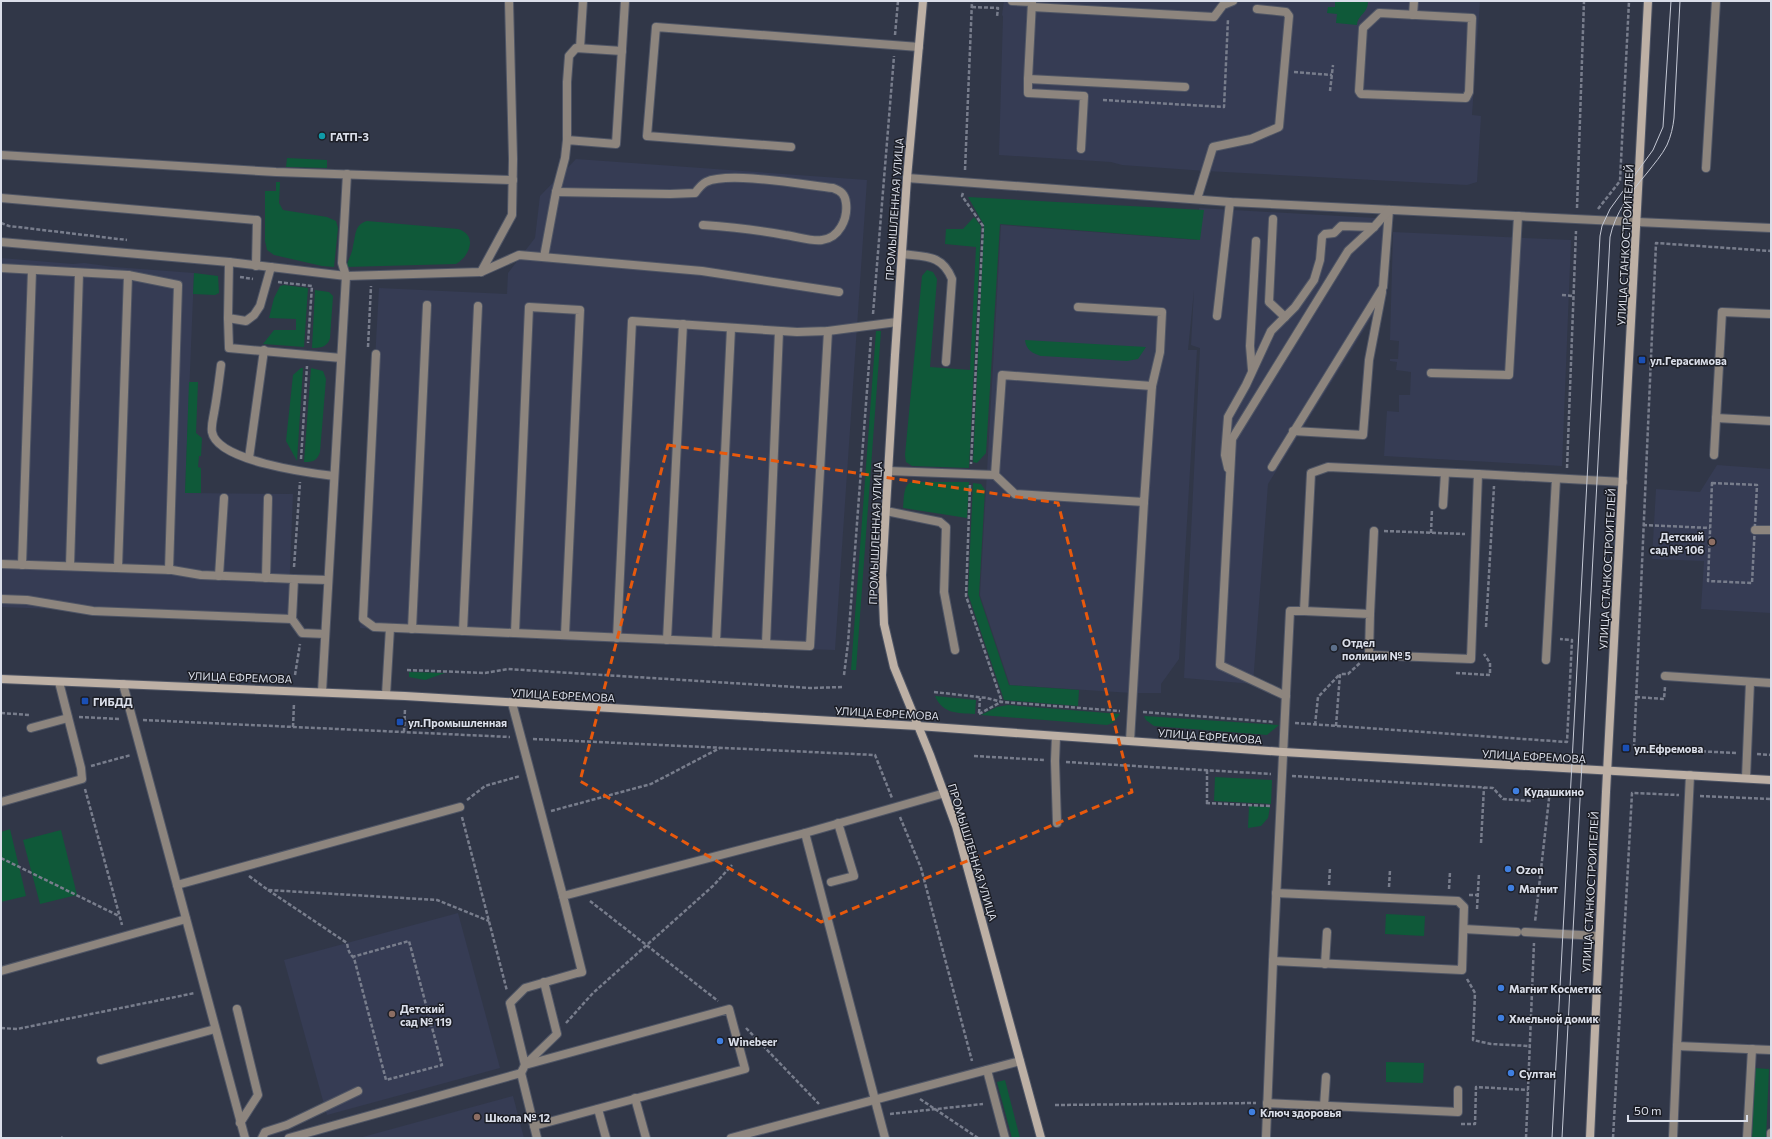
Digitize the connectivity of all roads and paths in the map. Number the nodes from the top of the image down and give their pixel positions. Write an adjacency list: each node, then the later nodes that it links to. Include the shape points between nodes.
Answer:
1 (510, 1): 36 (street)
2 (583, 1): 20 (street)
3 (625, 1): 21 (street)
4 (922, 1): 19 (street, ПРОМЫШЛЕННАЯ УЛИЦА)
5 (972, 1): 13 (path)
6 (1012, 1): 14 (street, via 1032,2)
7 (1233, 1): 14 (street, via 1223,5 1214,17)
8 (1414, 1): 17 (street)
9 (1584, 1): 44 (path)
10 (1629, 1): 46 (path, via 1620,181)
11 (1648, 1): 47 (street, УЛИЦА СТАНКОСТРОИТЕЛЕЙ)
12 (1716, 1): 33 (street)
13 (972, 6): 18 (path, via 998,8); 37 (path)
14 (1032, 7): 25 (street)
15 (1257, 9): 23 (street, via 1288,13)
16 (1228, 12): 28 (path, via 1224,107)
17 (1414, 15): 17 (street, via 1379,13 1363,28 1359,91 1363,95 1466,98 1469,92 1472,18)
18 (997, 17)
19 (918, 47): 30 (street, via 656,27 647,136); 35 (street, ПРОМЫШЛЕННАЯ УЛИЦА)
20 (580, 48): 21 (street); 29 (street, via 576,48 569,56)
21 (622, 51): 29 (street, via 616,144)
22 (1332, 65): 24 (path)
23 (1284, 72): 24 (path); 40 (street, via 1279,127 1251,139 1213,147)
24 (1332, 75): 27 (path)
25 (1028, 79): 26 (street); 31 (street, via 1028,93 1084,96)
26 (1185, 88)
27 (1330, 91)
28 (1103, 100)
29 (567, 140): 38 (street)
30 (791, 147)
31 (1081, 149)
32 (1, 155): 34 (street)
33 (1706, 168)
34 (347, 174): 36 (street); 64 (street, via 342,263)
35 (907, 178): 37 (street); 54 (street, ПРОМЫШЛЕННАЯ УЛИЦА)
36 (513, 180): 61 (street, via 512,215)
37 (964, 182): 40 (street); 98 (path, via 962,196 983,226)
38 (556, 192): 48 (street, via 695,193 705,182 738,178 833,188 843,194 846,202 846,214 840,229 834,235 821,240 740,227); 55 (street)
39 (1, 198): 57 (street, via 257,220)
40 (1197, 199): 41 (street)
41 (1230, 202): 42 (street); 74 (street)
42 (1389, 210): 43 (street); 49 (street); 66 (street)
43 (1518, 216): 44 (street); 88 (street, via 1509,375)
44 (1576, 218): 46 (street); 69 (path)
45 (1273, 219): 75 (street, via 1269,302)
46 (1591, 219): 47 (street)
47 (1637, 222): 50 (street); 105 (street, УЛИЦА СТАНКОСТРОИТЕЛЕЙ)
48 (703, 225)
49 (1374, 227): 75 (street, via 1341,226 1334,233 1322,237 1320,260 1314,280); 102 (street, via 1348,251 1232,439)
50 (1771, 228)
51 (1256, 241): 87 (street, via 1250,346)
52 (1, 242): 56 (street)
53 (1771, 251): 111 (path, via 1656,243)
54 (902, 254): 77 (street, ПРОМЫШЛЕННАЯ УЛИЦА); 85 (street, via 940,260 948,269 952,279)
55 (544, 257): 61 (street, via 519,256); 67 (street, via 702,271)
56 (229, 262): 57 (street); 76 (street)
57 (256, 266): 58 (street)
58 (272, 267): 64 (street); 76 (street, via 260,306 254,315 246,320)
59 (1, 268): 60 (street)
60 (32, 270): 62 (street); 118 (street)
61 (481, 272): 65 (street)
62 (79, 273): 63 (street); 119 (street)
63 (128, 275): 120 (street); 121 (street, via 178,285)
64 (346, 276): 65 (street); 84 (street)
65 (371, 276): 83 (path, via 367,346)
66 (1383, 287): 92 (street); 92 (street, via 1369,360 1363,435)
67 (839, 292)
68 (1562, 296): 69 (path)
69 (1573, 296): 104 (path)
70 (427, 304): 131 (street)
71 (478, 306): 132 (street)
72 (1078, 307): 89 (street, via 1162,312 1160,352)
73 (1771, 314): 90 (street, via 1722,312)
74 (1217, 316)
75 (1285, 317): 87 (street, via 1271,331)
76 (228, 318): 82 (street, via 229,348)
77 (897, 322): 81 (street); 96 (street, ПРОМЫШЛЕННАЯ УЛИЦА)
78 (682, 324): 79 (street); 138 (street, via 632,321); 139 (street)
79 (730, 328): 80 (street); 140 (street)
80 (779, 331): 81 (street); 141 (street)
81 (828, 331): 141 (street, via 810,646)
82 (264, 350): 84 (street); 94 (street)
83 (376, 354): 130 (street, via 363,619 374,627)
84 (341, 358): 101 (street)
85 (946, 362)
86 (221, 364): 94 (street, via 212,431 216,442 228,452)
87 (1252, 371): 102 (street, via 1228,417 1225,455)
88 (1431, 373)
89 (1152, 386): 100 (street, via 1002,375); 108 (street)
90 (1716, 418): 91 (street); 93 (street)
91 (1771, 421)
92 (1293, 431): 95 (street)
93 (1714, 455)
94 (249, 458): 101 (street, via 300,472)
95 (1272, 467)
96 (888, 471): 98 (street); 110 (street, ПРОМЫШЛЕННАЯ УЛИЦА)
97 (1445, 473): 99 (street); 109 (street); 127 (street, via 1328,467 1311,473)
98 (971, 474): 100 (street); 161 (path, via 966,596)
99 (1478, 474): 103 (street); 116 (street)
100 (995, 475): 108 (street, via 1015,494)
101 (334, 476): 125 (street)
102 (1230, 477): 158 (street, via 1220,665)
103 (1556, 479): 104 (street); 144 (street)
104 (1566, 480): 105 (street)
105 (1623, 482): 188 (street, УЛИЦА СТАНКОСТРОИТЕЛЕЙ)
106 (224, 498): 122 (street)
107 (268, 498): 123 (street)
108 (1144, 502): 177 (street)
109 (1443, 505)
110 (886, 511): 142 (street, via 940,522 946,527 944,592); 170 (street, ПРОМЫШЛЕННАЯ УЛИЦА, via 882,575 884,624 894,667)
111 (1643, 525): 112 (path); 159 (path)
112 (1710, 528): 113 (path, via 1712,483 1757,485); 113 (path, via 1708,581 1752,583)
113 (1755, 530): 114 (street)
114 (1771, 530)
115 (1374, 531): 116 (path); 128 (street)
116 (1476, 535): 128 (street, via 1471,659 1369,655)
117 (1, 564): 118 (street)
118 (22, 565): 119 (street)
119 (70, 566): 120 (street)
120 (118, 568): 121 (street)
121 (168, 570): 122 (street)
122 (219, 576): 123 (street)
123 (266, 578): 124 (street)
124 (294, 579): 125 (street); 129 (street)
125 (328, 580): 136 (street)
126 (1, 599): 129 (street, via 26,600 93,611)
127 (1304, 611): 128 (street); 158 (street, via 1290,610)
128 (1370, 614)
129 (292, 619): 134 (street)
130 (390, 628): 131 (street); 157 (street)
131 (412, 629): 132 (street)
132 (463, 631): 135 (street)
133 (1560, 631): 178 (path, via 1560,639 1572,640)
134 (302, 633): 136 (street); 147 (path)
135 (515, 633): 137 (street); 137 (street, via 529,306 580,310)
136 (325, 634): 155 (street)
137 (565, 635): 138 (street)
138 (617, 638): 139 (street)
139 (667, 640): 140 (street)
140 (716, 642): 141 (street)
141 (766, 644)
142 (954, 650)
143 (1363, 660): 146 (path, via 1348,674)
144 (1546, 660)
145 (407, 670): 154 (path, via 485,673 508,669 810,688)
146 (1340, 674): 169 (path, via 1318,697); 171 (path)
147 (295, 675)
148 (1665, 676): 151 (street); 159 (path, via 1664,699)
149 (1, 679): 150 (street, УЛИЦА ЕФРЕМОВА)
150 (59, 682): 153 (street, УЛИЦА ЕФРЕМОВА); 167 (street)
151 (1750, 682): 152 (street); 182 (street)
152 (1771, 683)
153 (123, 684): 155 (street, УЛИЦА ЕФРЕМОВА); 168 (street)
154 (843, 687)
155 (322, 692): 157 (street, УЛИЦА ЕФРЕМОВА)
156 (934, 692): 160 (path)
157 (386, 696): 163 (street, УЛИЦА ЕФРЕМОВА)
158 (1286, 696): 181 (street)
159 (1636, 697): 182 (path, via 1634,748)
160 (980, 698): 161 (path); 161 (path, via 979,714)
161 (1002, 702)
162 (294, 703): 172 (path)
163 (512, 703): 170 (street, УЛИЦА ЕФРЕМОВА); 176 (street)
164 (405, 710): 174 (path)
165 (1, 713): 166 (path)
166 (31, 715)
167 (68, 717): 168 (path); 173 (street); 186 (street)
168 (132, 720): 172 (path); 180 (street)
169 (1315, 724)
170 (918, 726): 175 (street, УЛИЦА ЕФРЕМОВА); 196 (street, ПРОМЫШЛЕННАЯ УЛИЦА)
171 (1336, 726)
172 (292, 727): 174 (path)
173 (31, 728)
174 (404, 732): 176 (path)
175 (1056, 736): 177 (street, УЛИЦА ЕФРЕМОВА); 185 (street)
176 (521, 738): 179 (path); 202 (street)
177 (1130, 741): 181 (street, УЛИЦА ЕФРЕМОВА)
178 (1567, 742)
179 (721, 747): 201 (path, via 875,755); 202 (path, via 651,784)
180 (141, 752): 186 (path); 215 (street)
181 (1283, 752): 188 (street, УЛИЦА ЕФРЕМОВА); 190 (street)
182 (1748, 754): 183 (path); 192 (street)
183 (1771, 755)
184 (974, 756): 185 (path)
185 (1055, 761): 187 (path); 204 (street)
186 (81, 768): 193 (street)
187 (1207, 770): 190 (path); 199 (path, via 1207,803)
188 (1607, 771): 191 (street, УЛИЦА ЕФРЕМОВА); 233 (street, УЛИЦА СТАНКОСТРОИТЕЛЕЙ)
189 (526, 775): 200 (path, via 485,786)
190 (1282, 775): 195 (path); 199 (street)
191 (1690, 775): 192 (street, УЛИЦА ЕФРЕМОВА); 250 (street)
192 (1746, 778): 194 (street, УЛИЦА ЕФРЕМОВА)
193 (82, 779): 198 (street); 225 (path)
194 (1771, 780)
195 (1484, 787): 206 (path); 231 (path, via 1493,788 1503,799 1531,801 1540,790 1550,790)
196 (944, 793): 201 (street); 254 (street, ПРОМЫШЛЕННАЯ УЛИЦА, via 966,860)
197 (1632, 793): 293 (path)
198 (1, 802)
199 (1280, 806): 220 (street)
200 (460, 807): 210 (street); 227 (path)
201 (896, 807): 203 (street); 257 (path, via 921,868)
202 (541, 814): 223 (street)
203 (838, 823): 205 (street); 214 (street, via 854,876)
204 (1057, 823)
205 (806, 833): 218 (street); 265 (street)
206 (1481, 843)
207 (1, 858): 225 (path)
208 (732, 864): 234 (path, via 714,885)
209 (1330, 867): 216 (path)
210 (238, 868): 215 (street); 217 (path)
211 (1390, 870): 219 (path)
212 (1450, 872): 221 (path)
213 (1479, 873): 224 (path)
214 (831, 882)
215 (177, 885): 226 (street)
216 (1329, 889)
217 (268, 890): 227 (path, via 437,900); 235 (path, via 347,943)
218 (578, 892): 223 (street); 234 (path)
219 (1388, 892)
220 (1276, 893): 228 (street, via 1458,901 1464,906); 236 (street)
221 (1449, 894)
222 (1464, 895): 224 (path)
223 (563, 896): 240 (street, via 582,972)
224 (1478, 896): 229 (path)
225 (119, 916): 232 (path)
226 (186, 919): 232 (street); 241 (street)
227 (489, 921): 242 (path)
228 (1464, 929): 229 (street); 238 (street)
229 (1476, 930): 231 (street)
230 (1327, 932): 237 (street)
231 (1526, 932): 233 (street); 249 (path)
232 (124, 936): 239 (street)
233 (1599, 936): 292 (street, УЛИЦА СТАНКОСТРОИТЕЛЕЙ)
234 (647, 945): 244 (path); 248 (path, via 592,993)
235 (352, 957): 235 (path, via 386,1080 442,1065 409,941)
236 (1273, 961): 237 (street); 266 (street)
237 (1325, 964): 238 (street)
238 (1462, 970): 249 (path, via 1475,993 1473,1040 1491,1044)
239 (1, 971)
240 (544, 982): 242 (street, via 525,988); 248 (street)
241 (205, 992): 246 (path, via 17,1029); 247 (street)
242 (510, 1003): 255 (street)
243 (237, 1009): 275 (street, via 258,1095)
244 (729, 1009): 255 (street); 263 (street, via 745,1069)
245 (745, 1026): 273 (path)
246 (1, 1028)
247 (215, 1029): 253 (street); 275 (street)
248 (557, 1034): 255 (street)
249 (1529, 1046): 260 (path)
250 (1677, 1046): 251 (street); 294 (street)
251 (1752, 1049): 252 (street); 295 (street)
252 (1771, 1050)
253 (101, 1060)
254 (1020, 1061): 256 (street); 289 (street, ПРОМЫШЛЕННАЯ УЛИЦА)
255 (523, 1069): 277 (street); 281 (street)
256 (987, 1070): 257 (street); 288 (street)
257 (975, 1073): 262 (street)
258 (1326, 1077): 269 (street)
259 (1458, 1090): 269 (street, via 1458,1112)
260 (1528, 1090): 276 (path, via 1476,1087); 291 (path)
261 (358, 1091): 280 (street, via 287,1125 265,1132)
262 (908, 1091): 265 (street); 271 (path)
263 (635, 1098): 270 (street); 284 (street)
264 (982, 1098): 267 (path)
265 (876, 1100): 273 (street); 274 (street)
266 (1267, 1103): 268 (path); 269 (street); 290 (street)
267 (983, 1104): 271 (path); 272 (path)
268 (1055, 1105)
269 (1324, 1106)
270 (598, 1109): 277 (street); 283 (street)
271 (936, 1110): 274 (path); 287 (path)
272 (985, 1111)
273 (828, 1113): 285 (street)
274 (879, 1115): 286 (street)
275 (240, 1123): 279 (street)
276 (1475, 1124)
277 (534, 1126): 282 (street)
278 (1771, 1132): 296 (street)
279 (244, 1138)
280 (262, 1138)
281 (289, 1138)
282 (537, 1138)
283 (606, 1138)
284 (646, 1138)
285 (731, 1138)
286 (885, 1138)
287 (978, 1138)
288 (1005, 1138)
289 (1041, 1138)
290 (1266, 1138)
291 (1526, 1138)
292 (1590, 1138)
293 (1613, 1138)
294 (1673, 1138)
295 (1747, 1138)
296 (1771, 1138)

